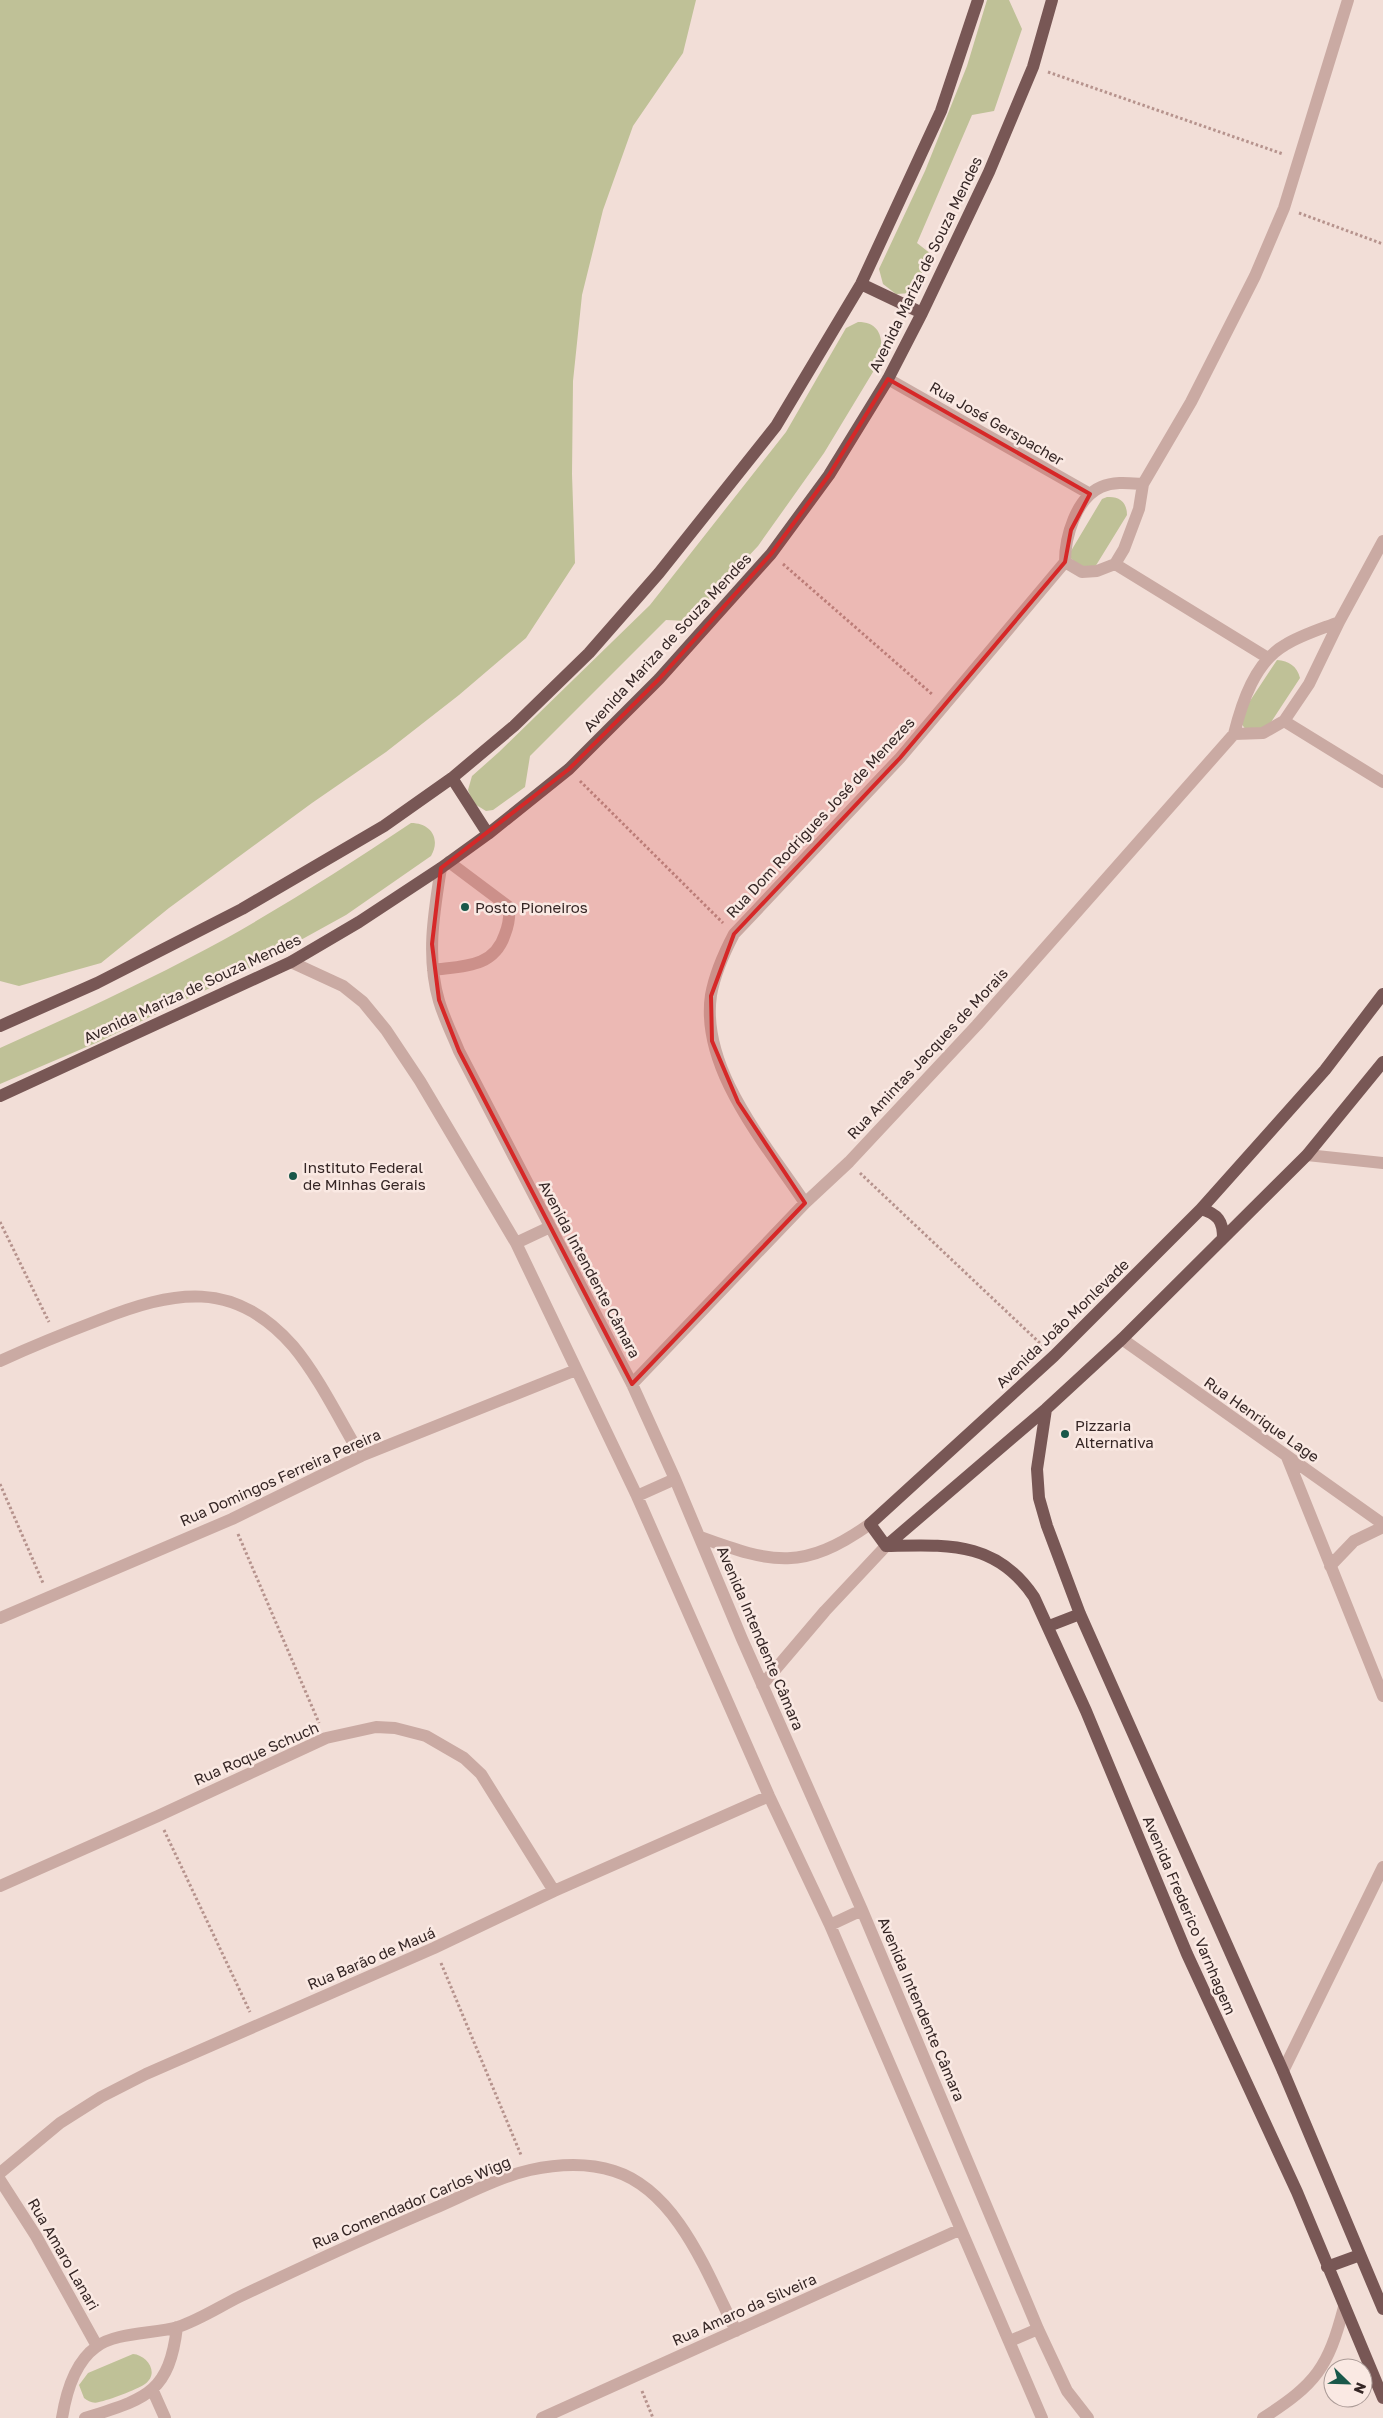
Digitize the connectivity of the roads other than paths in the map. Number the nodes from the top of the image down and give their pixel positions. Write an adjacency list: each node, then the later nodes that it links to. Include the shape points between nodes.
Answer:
1 (978, 0): 4 (main road, via 940,111)
2 (1052, 0): 5 (main road, Avenida Mariza de Souza Mendes, via 1033,67 989,172)
3 (1348, 0): 7 (street, via 1284,208 1255,276 1200,385)
4 (861, 284): 5 (main road); 16 (main road, via 776,426 659,573 590,653 514,726)
5 (922, 313): 6 (main road, Avenida Mariza de Souza Mendes)
6 (888, 379): 8 (street, Rua José Gerspacher); 18 (main road, Avenida Mariza de Souza Mendes, via 829,474 771,554 659,679 569,769)
7 (1143, 484): 8 (street, via 1109,484); 11 (street, via 1131,536)
8 (1090, 494): 10 (street, via 1071,530)
9 (1383, 541): 12 (street)
10 (1065, 562): 11 (street, via 1076,570 1089,572); 28 (street, Rua Dom Rodrigues José de Menezes, via 900,758 734,934 721,960 711,996 712,1041 738,1102)
11 (1115, 564): 13 (street)
12 (1339, 622): 13 (street, Rua Amintas Jacques de Morais, via 1284,645); 14 (street, via 1309,684)
13 (1268, 658): 15 (street, Rua Amintas Jacques de Morais, via 1245,699)
14 (1284, 721): 15 (street, via 1263,732); 17 (street)
15 (1234, 734): 28 (street, Rua Amintas Jacques de Morais, via 976,1025 849,1162)
16 (452, 778): 18 (main road); 23 (main road, via 384,826 242,909 97,983)
17 (1383, 782)
18 (488, 834): 19 (main road, Avenida Mariza de Souza Mendes)
19 (445, 865): 20 (main road, Avenida Mariza de Souza Mendes); 21 (street, Avenida Intendente Câmara, via 434,916); 21 (street, via 509,907 510,918 503,942 492,957 477,964)
20 (291, 962): 25 (main road, Avenida Mariza de Souza Mendes); 32 (street, via 343,986 363,1002 386,1030)
21 (433, 970): 30 (street, Avenida Intendente Câmara, via 439,1000 458,1051)
22 (1383, 994): 29 (main road, Avenida João Monlevade, via 1325,1070)
23 (0, 1026)
24 (1383, 1062): 26 (main road)
25 (0, 1096)
26 (1307, 1155): 27 (street); 31 (main road)
27 (1383, 1163)
28 (805, 1202): 36 (street, Rua Amintas Jacques de Morais)
29 (1201, 1209): 31 (main road, via 1218,1217 1223,1226); 42 (main road, Avenida João Monlevade, via 1054,1356)
30 (550, 1227): 32 (street); 36 (street, Avenida Intendente Câmara)
31 (1223, 1238): 33 (main road)
32 (516, 1243): 35 (street)
33 (1122, 1339): 37 (main road); 39 (street, Rua Henrique Lage)
34 (0, 1361): 38 (street, via 56,1336 159,1299 200,1295 217,1298 241,1307 273,1326 294,1348)
35 (576, 1370): 38 (street, Rua Domingos Ferreira Pereira); 41 (street)
36 (632, 1384): 40 (street, Avenida Intendente Câmara)
37 (1046, 1409): 45 (main road); 47 (main road, Avenida Frederico Varnhagem, via 1037,1469 1039,1498)
38 (361, 1456): 48 (street, Rua Domingos Ferreira Pereira, via 232,1519)
39 (1287, 1457): 43 (street, Rua Henrique Lage); 46 (street)
40 (675, 1479): 41 (street); 44 (street, Avenida Intendente Câmara)
41 (637, 1496): 52 (street)
42 (870, 1524): 44 (street, Avenida João Monlevade, via 832,1548 801,1558 771,1559); 45 (main road)
43 (1383, 1526): 46 (street, via 1354,1541)
44 (700, 1537): 50 (street, Avenida Intendente Câmara)
45 (886, 1546): 49 (main road, Avenida Frederico Varnhagem, via 947,1546 994,1558 1022,1580); 50 (street)
46 (1330, 1566): 51 (street)
47 (1080, 1614): 49 (main road); 58 (main road, Avenida Frederico Varnhagem)
48 (0, 1618)
49 (1049, 1626): 63 (main road, Avenida Frederico Varnhagem, via 1186,1954 1297,2192)
50 (762, 1685): 56 (street, Avenida Intendente Câmara)
51 (1383, 1696)
52 (769, 1796): 55 (street, Rua Barão de Mauá); 57 (street)
53 (1383, 1867): 58 (street)
54 (0, 1886): 55 (street, Rua Roque Schuch, via 326,1738 376,1728 395,1728 426,1736 464,1758 481,1774)
55 (554, 1891): 59 (street, Rua Barão de Mauá, via 101,2097 60,2123)
56 (862, 1910): 57 (street); 67 (street, Avenida Intendente Câmara)
57 (830, 1925): 61 (street)
58 (1283, 2071): 62 (main road, Avenida Frederico Varnhagem)
59 (0, 2173)
60 (0, 2180): 70 (street, Rua Amaro Lanari, via 36,2236)
61 (959, 2230): 68 (street, Rua Amaro da Silveira); 69 (street)
62 (1360, 2255): 63 (main road); 65 (main road, Avenida Frederico Varnhagem)
63 (1328, 2267): 64 (main road, Avenida Frederico Varnhagem)
64 (1344, 2307): 72 (main road, Avenida Frederico Varnhagem); 79 (street, via 1335,2340 1318,2374 1304,2390)
65 (1383, 2310)
66 (177, 2327): 68 (street, Rua Comendador Carlos Wigg, via 340,2249 528,2171 558,2166 601,2167 645,2187 668,2209 686,2234); 70 (street, Rua Comendador Carlos Wigg); 71 (street, via 169,2368)
67 (1038, 2329): 69 (street); 78 (street, Avenida Intendente Câmara, via 1067,2391)
68 (736, 2331): 76 (street, Rua Amaro da Silveira)
69 (1010, 2341): 77 (street)
70 (97, 2346): 73 (street, via 77,2370 64,2402)
71 (153, 2391): 74 (street); 75 (street)
72 (1383, 2398)
73 (62, 2418)
74 (85, 2418)
75 (165, 2418)
76 (542, 2418)
77 (1042, 2418)
78 (1088, 2418)
79 (1263, 2418)

